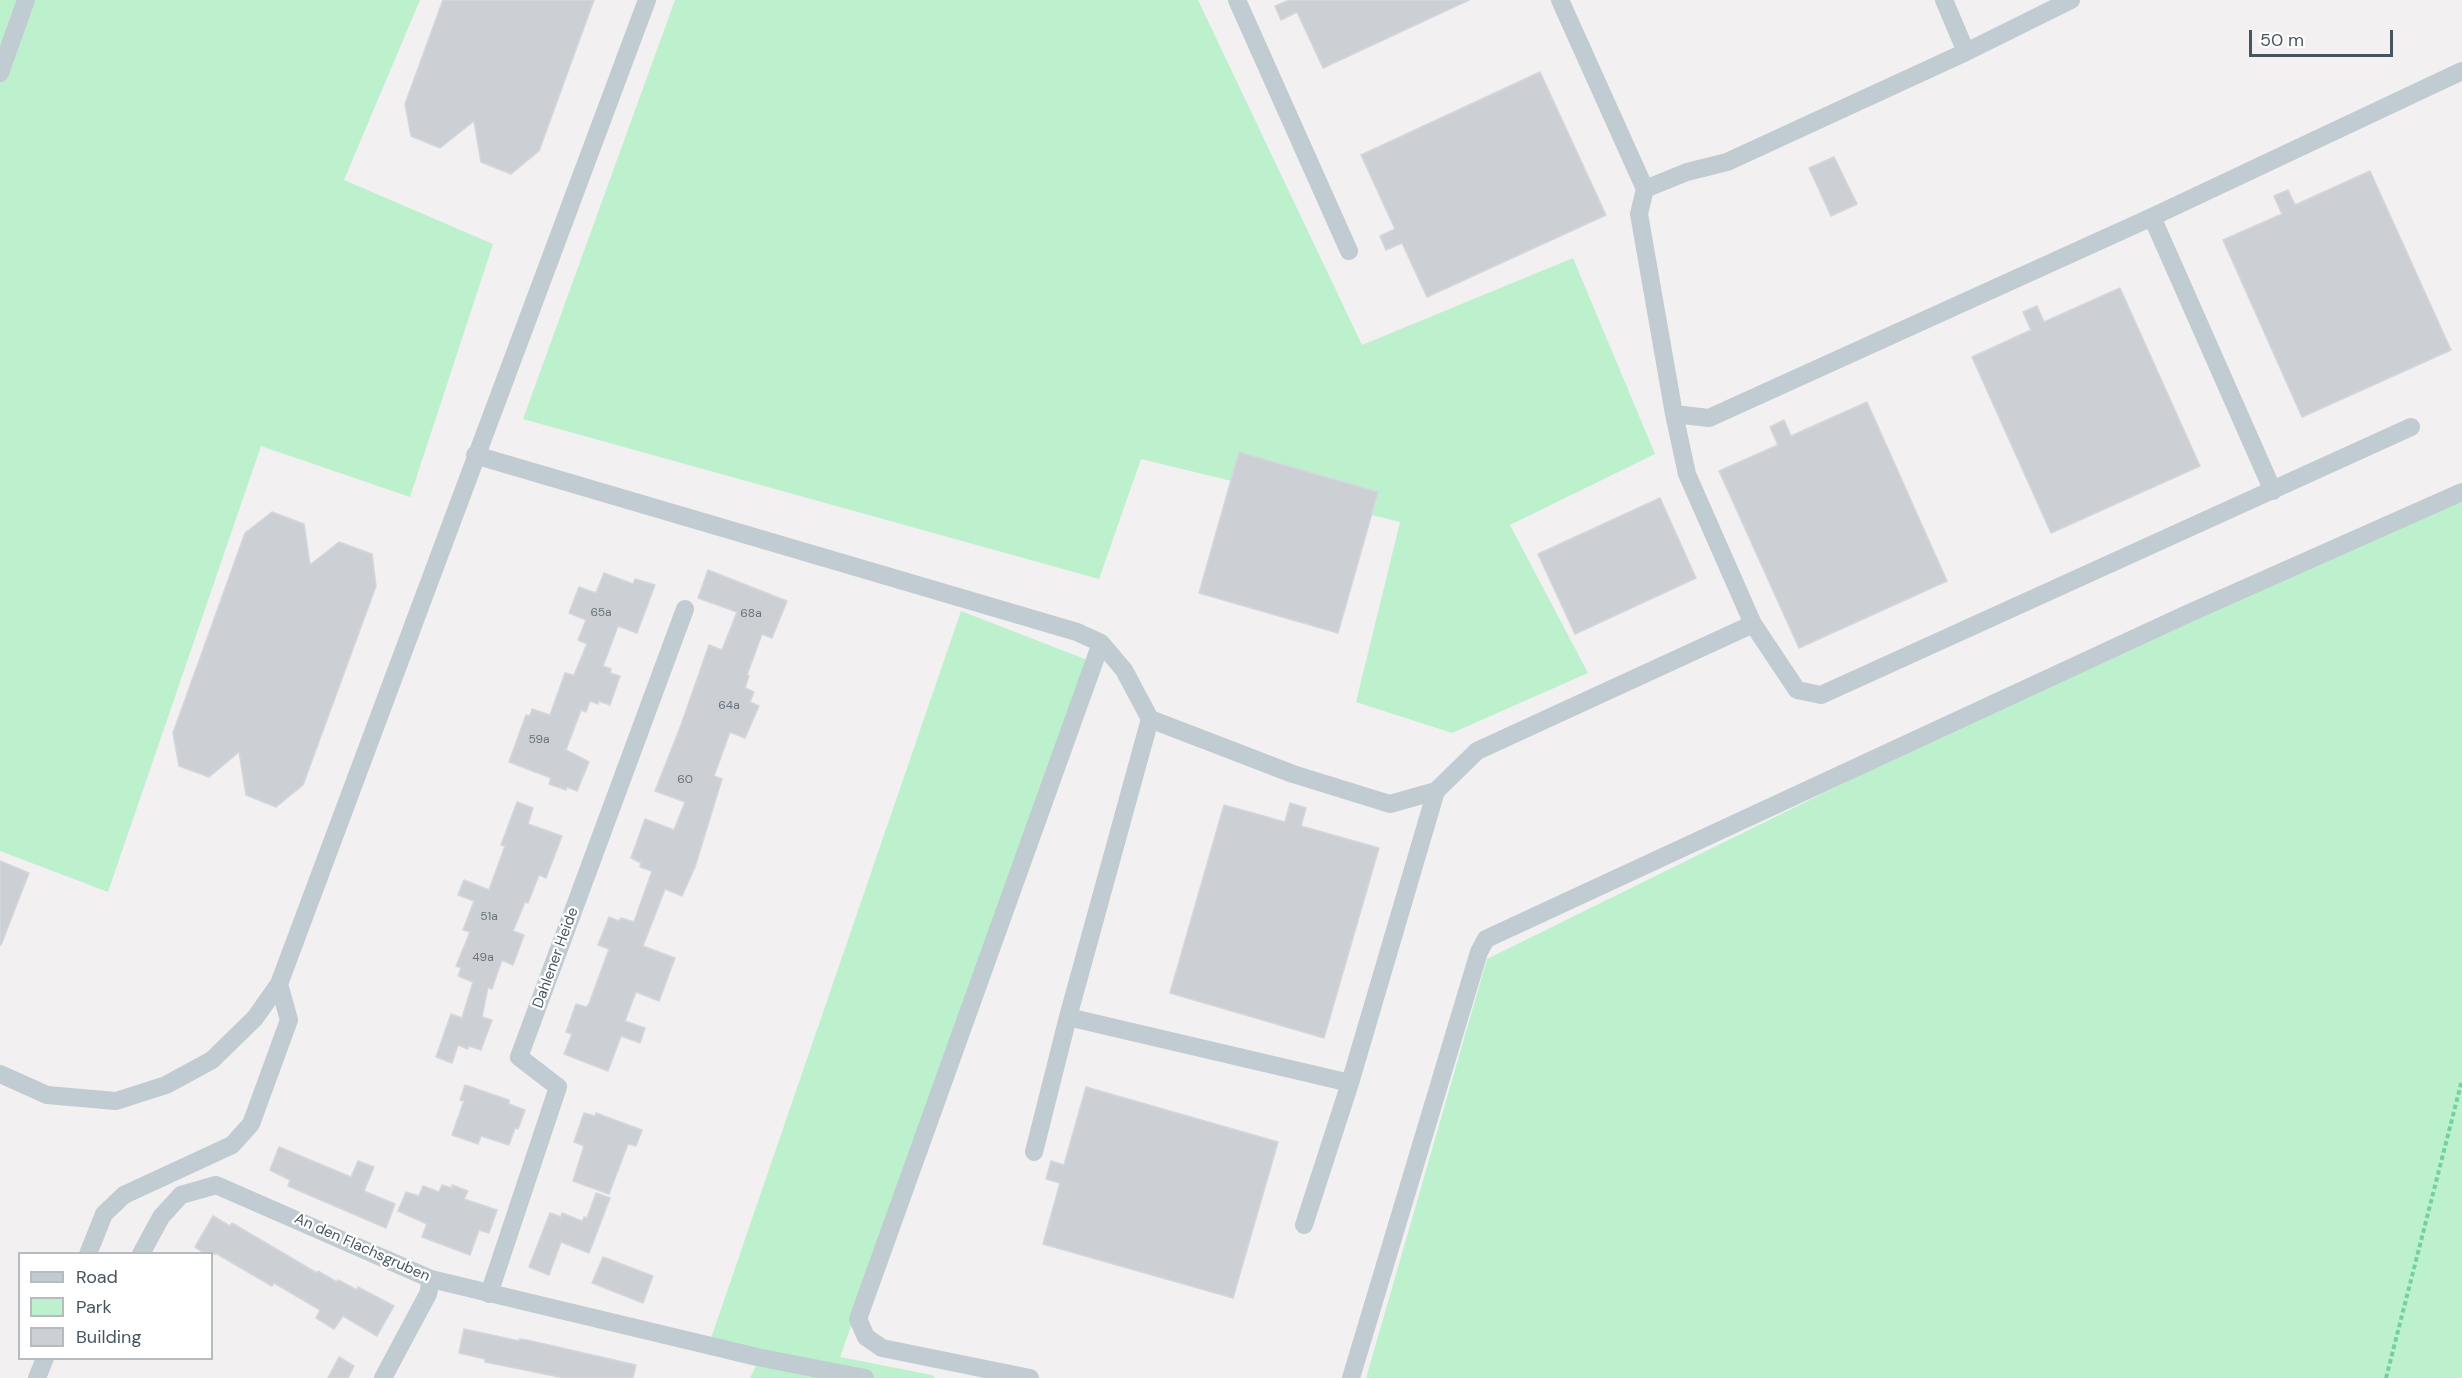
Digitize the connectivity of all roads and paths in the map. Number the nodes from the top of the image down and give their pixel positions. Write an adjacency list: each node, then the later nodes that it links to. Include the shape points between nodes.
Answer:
1 (27, 0): 9 (street)
2 (646, 0): 15 (street)
3 (1237, 0): 12 (street)
4 (1560, 0): 10 (street)
5 (1944, 0): 7 (street)
6 (2071, 0): 7 (street)
7 (1966, 52): 10 (street, via 1727,162 1687,172)
8 (2462, 71): 11 (street)
9 (0, 73)
10 (1645, 189): 13 (street, via 1639,214)
11 (2152, 217): 13 (street, via 1709,418); 16 (street)
12 (1349, 251)
13 (1674, 414): 19 (street, via 1688,474)
14 (2411, 427): 16 (street)
15 (475, 455): 20 (street, via 1077,632); 23 (street)
16 (2273, 491): 19 (street, via 1821,695 1797,690)
17 (2462, 492): 39 (street, via 2185,615 1486,939)
18 (685, 609): 33 (street, Dahlener Heide, via 519,1057 558,1087)
19 (1753, 624): 22 (street, via 1477,751)
20 (1101, 644): 21 (street, via 1124,670); 38 (street, via 858,1319 866,1337 882,1348)
21 (1150, 719): 22 (street, via 1293,774 1390,804); 24 (street)
22 (1436, 790): 27 (street)
23 (279, 984): 25 (street, via 255,1018 212,1060 166,1085 116,1101 47,1095); 30 (street, via 289,1020 251,1124 232,1145 124,1194 104,1214)
24 (1068, 1017): 27 (street); 28 (street)
25 (0, 1074)
26 (2462, 1080): 40 (path)
27 (1350, 1083): 29 (street)
28 (1034, 1152)
29 (1304, 1226)
30 (89, 1252)
31 (142, 1252): 32 (street, An den Flachsgruben, via 161,1217 181,1195 216,1185)
32 (430, 1279): 33 (street, An den Flachsgruben); 36 (street, via 428,1293)
33 (489, 1294): 37 (street, An den Flachsgruben, via 757,1357)
34 (45, 1360): 35 (street)
35 (37, 1378)
36 (383, 1378)
37 (865, 1378)
38 (1030, 1378)
39 (1351, 1378)
40 (2386, 1378)

